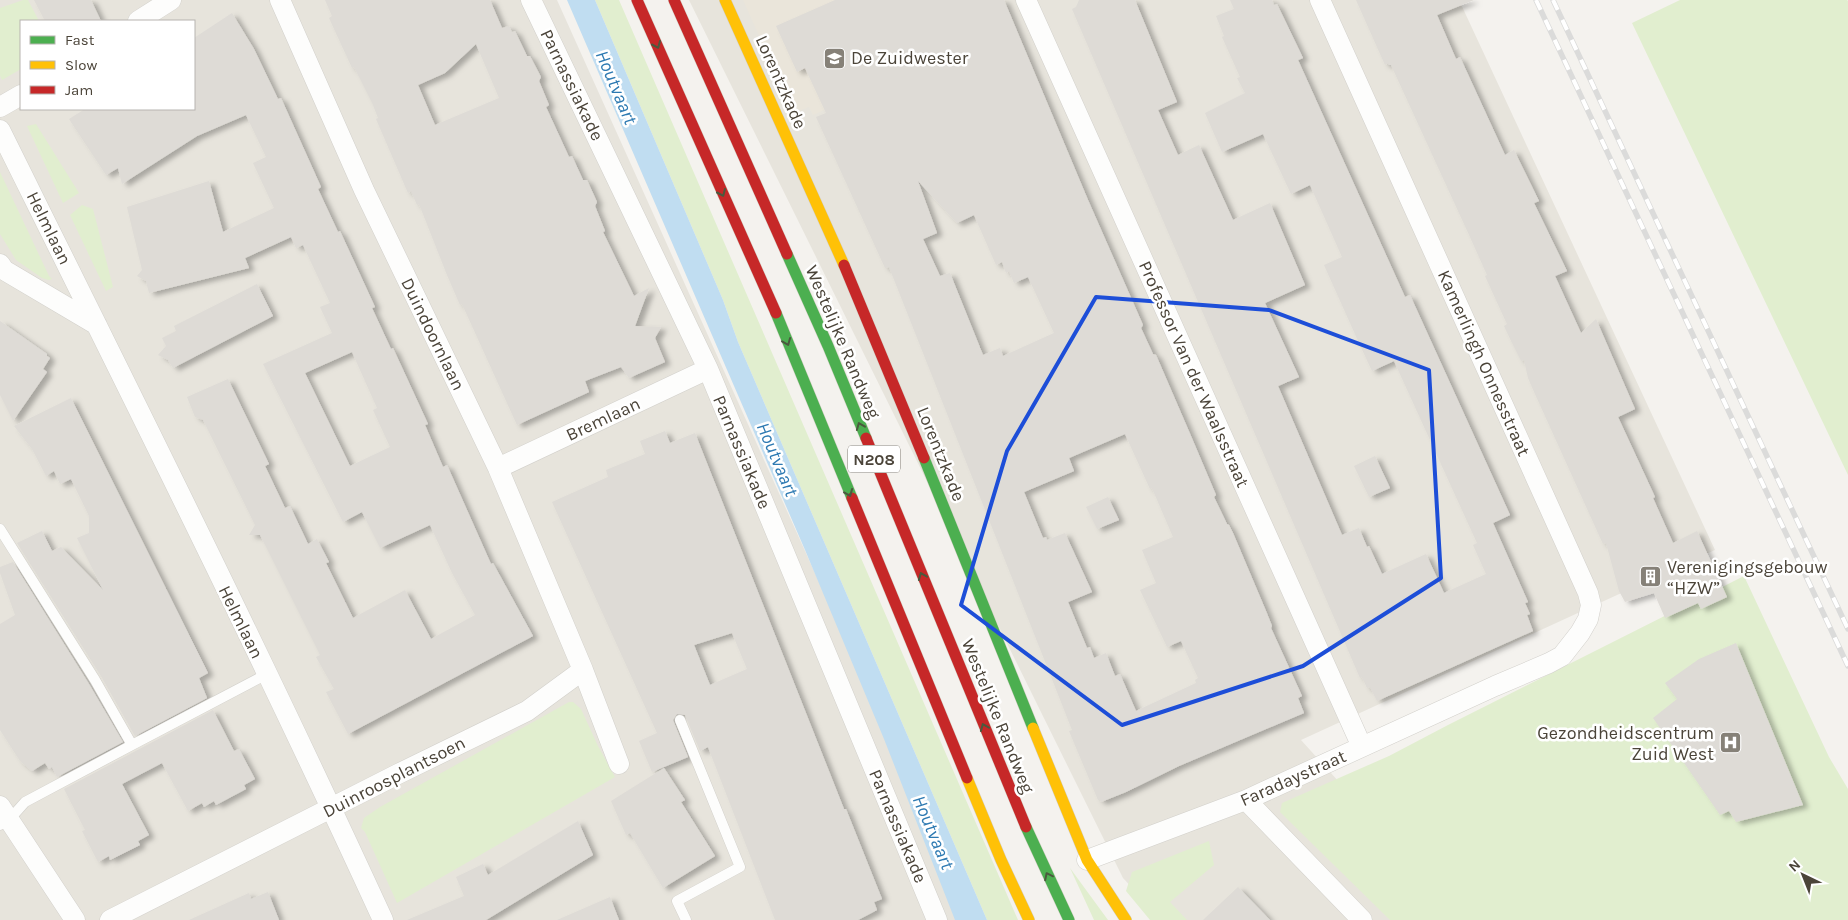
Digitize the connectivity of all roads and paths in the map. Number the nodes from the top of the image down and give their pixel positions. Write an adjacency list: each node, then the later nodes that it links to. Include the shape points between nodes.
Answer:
1 (171, 0): 9 (street)
2 (280, 0): 16 (street, Duindoornlaan, via 364,190)
3 (531, 0): 15 (street, Parnassiakade)
4 (637, 0): 34 (main road, N208, one-way to 34, via 778,321 1001,860)
5 (674, 0): 35 (main road, Westelijke Randweg / N208, one-way to 5, via 1030,838 828,346)
6 (725, 0): 28 (main road, Lorentzkade, via 858,296)
7 (1026, 0): 23 (street, Professor Van der Waalsstraat)
8 (1320, 0): 20 (street, Kamerlingh Onnesstraat, via 1588,593 1591,605 1588,619 1562,656)
9 (140, 20)
10 (20, 96): 11 (street)
11 (0, 107)
12 (0, 130): 14 (street, Helmlaan)
13 (1, 269): 14 (street)
14 (97, 325): 19 (street, Helmlaan)
15 (708, 370): 16 (street, Bremlaan); 29 (street, Parnassiakade)
16 (498, 468): 18 (street, Duindoornlaan)
17 (0, 529): 22 (lane, via 96,680)
18 (583, 670): 24 (street); 26 (street, Duinroosplantsoen, via 527,711)
19 (267, 674): 22 (lane); 26 (street, Helmlaan)
20 (1495, 686): 23 (street, Faradaystraat)
21 (680, 720): 33 (lane, via 740,866 677,900)
22 (132, 745): 27 (lane)
23 (1362, 747): 25 (street, Faradaystraat)
24 (619, 764)
25 (1246, 800): 28 (street, Faradaystraat); 37 (street)
26 (332, 808): 31 (street, Duinroosplantsoen); 32 (street, Helmlaan)
27 (3, 817): 30 (street)
28 (1087, 860): 36 (main road, Lorentzkade)
29 (930, 917)
30 (75, 920)
31 (110, 920)
32 (384, 920)
33 (686, 920)
34 (1029, 920)
35 (1069, 920)
36 (1126, 920)
37 (1362, 920)

